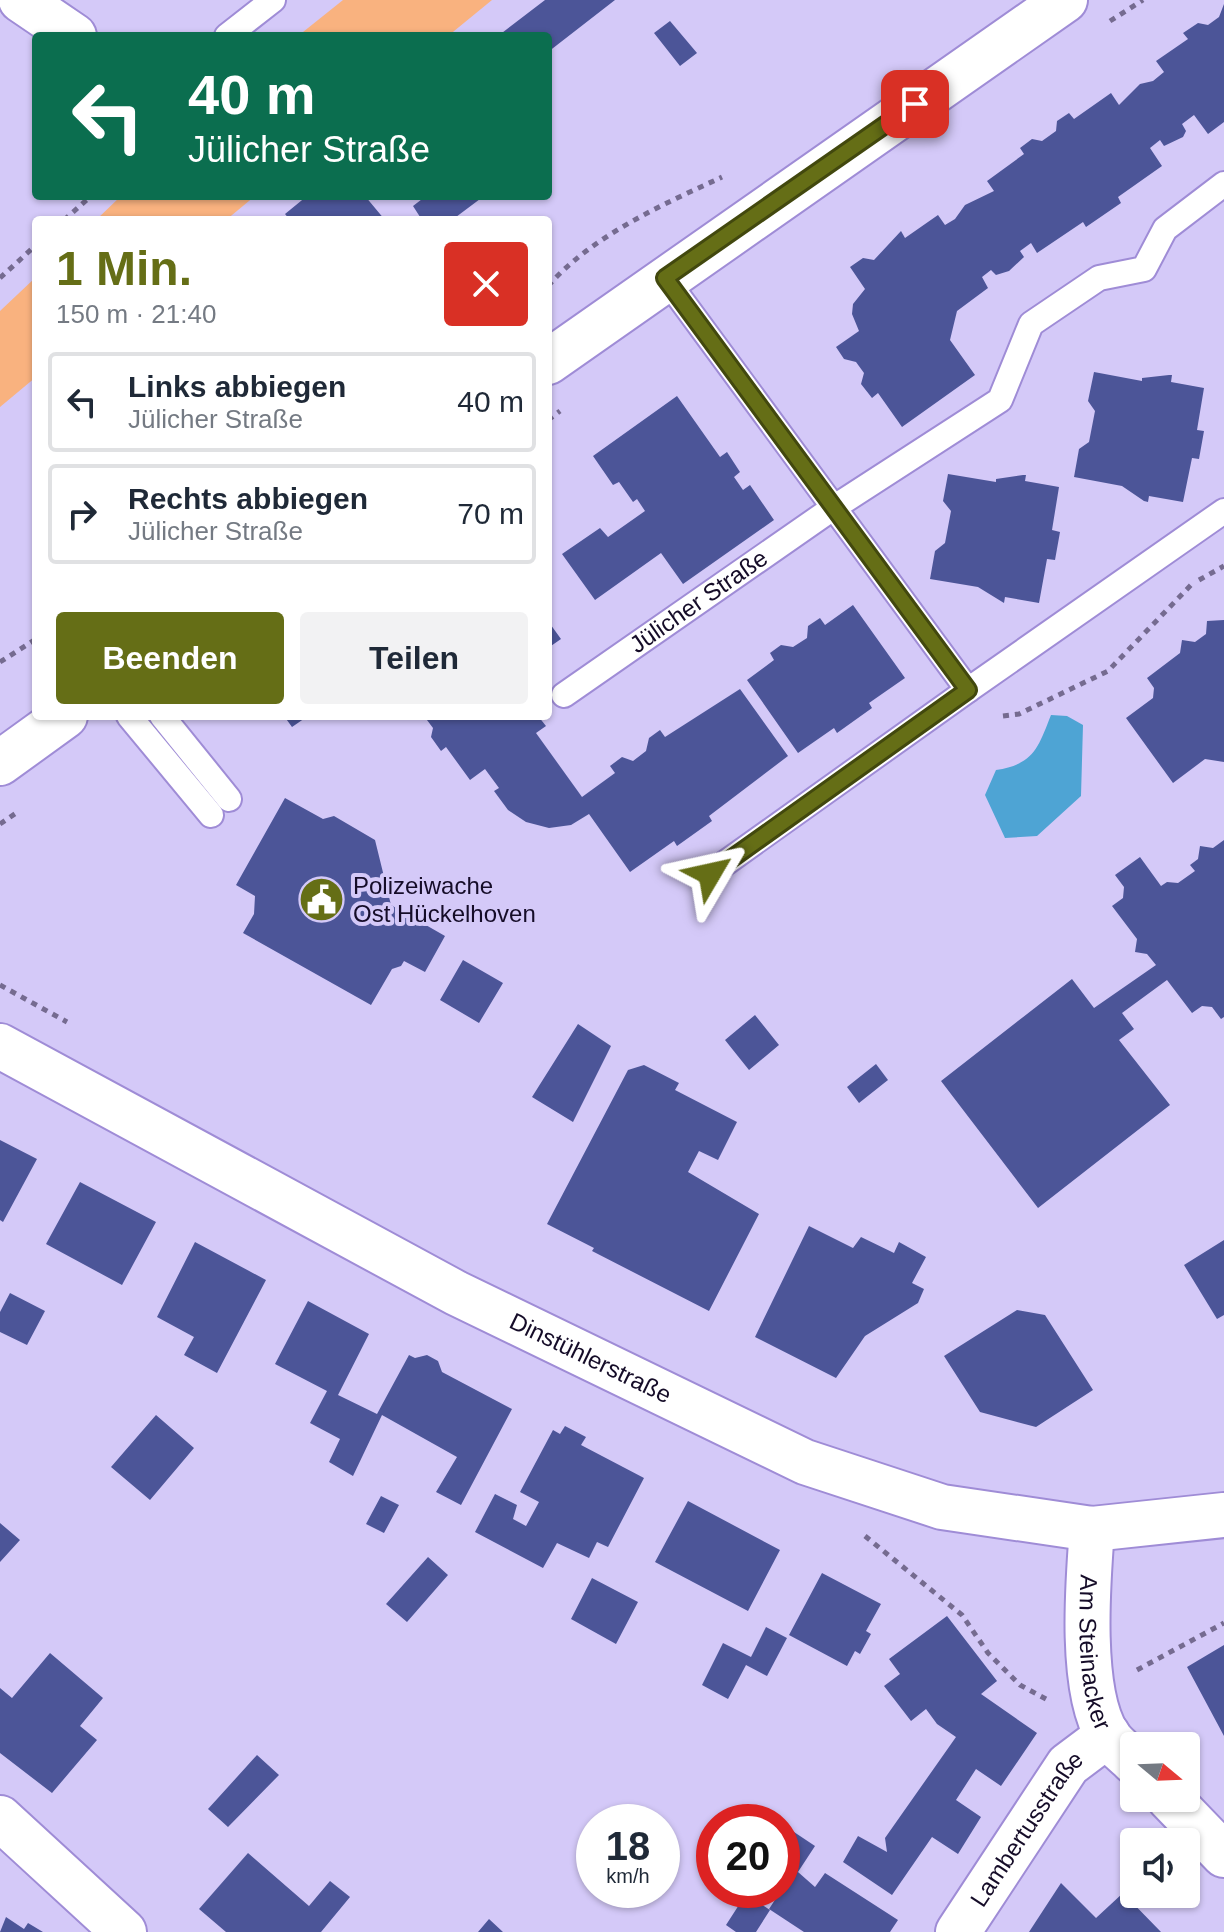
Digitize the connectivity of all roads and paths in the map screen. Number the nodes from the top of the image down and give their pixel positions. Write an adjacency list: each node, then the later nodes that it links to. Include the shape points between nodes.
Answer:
1 (21, 0): 4 (main road)
2 (273, 0): 5 (lane)
3 (1065, 0): 11 (main road)
4 (68, 32)
5 (232, 32)
6 (1224, 184): 13 (lane, Jülicher Straße, via 1165,229 1144,269 1099,278 1031,324 1000,400)
7 (86, 200): 8 (path)
8 (68, 216)
9 (32, 249): 10 (path)
10 (0, 278)
11 (665, 278): 12 (main road); 13 (lane)
12 (552, 359)
13 (833, 508): 18 (lane); 19 (lane, Jülicher Straße)
14 (1224, 511): 18 (lane)
15 (1224, 566): 20 (path, via 1192,584 1108,671 1019,714)
16 (32, 642): 17 (path)
17 (0, 662)
18 (968, 690): 27 (lane)
19 (564, 695)
20 (989, 718)
21 (59, 720): 24 (main road)
22 (132, 720): 26 (lane)
23 (165, 720): 25 (lane)
24 (0, 763)
25 (229, 799)
26 (211, 815)
27 (710, 874)
28 (0, 985): 29 (path)
29 (70, 1024)
30 (0, 1046): 32 (main road, Dinstühlerstraße, via 456,1293 805,1462 942,1507)
31 (1224, 1515): 32 (main road, Dinstühlerstraße)
32 (1092, 1529): 33 (main road, Am Steinacker, via 1092,1692)
33 (1120, 1747)
34 (1120, 1749): 39 (main road, Lambertusstraße, via 1068,1765)
35 (1183, 1812): 37 (main road)
36 (0, 1818): 38 (main road)
37 (1224, 1855)
38 (124, 1932)
39 (958, 1932)

